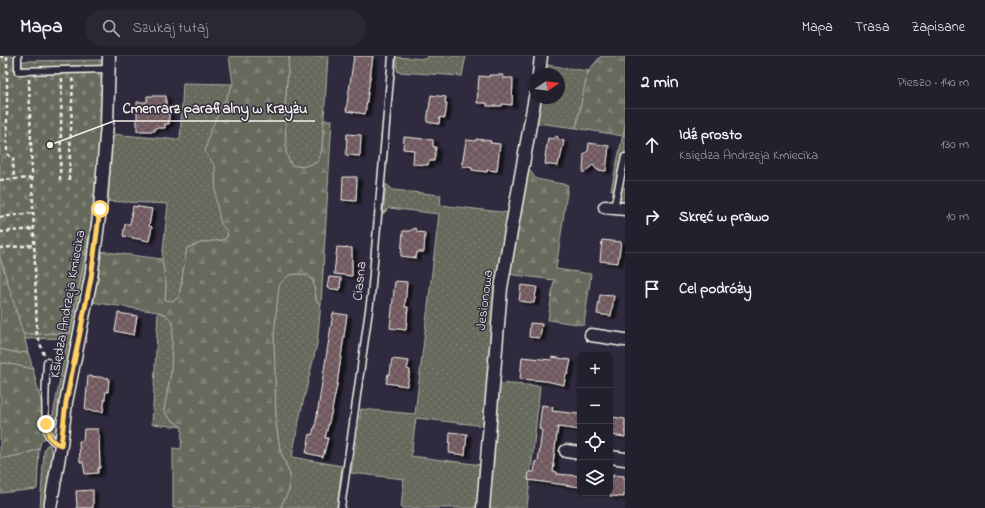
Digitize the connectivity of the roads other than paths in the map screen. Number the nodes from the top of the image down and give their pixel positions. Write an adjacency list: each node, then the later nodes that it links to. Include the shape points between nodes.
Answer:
1 (18, 56): 6 (lane, via 18,71)
2 (109, 56): 6 (street, Księdza Andrzeja Kmiecika)
3 (392, 56): 19 (lane, Ciasna, via 371,296)
4 (541, 56): 5 (street)
5 (540, 68)
6 (109, 69): 13 (street, Księdza Andrzeja Kmiecika, via 100,209 91,278 66,402)
7 (534, 104): 20 (street, Jesionowa, via 496,327)
8 (625, 157): 9 (lane)
9 (615, 208)
10 (591, 335): 11 (street)
11 (625, 340)
12 (46, 362): 13 (lane, via 46,424 48,435 54,443)
13 (61, 445): 18 (street, Księdza Andrzeja Kmiecika)
14 (566, 451): 15 (street)
15 (577, 453)
16 (613, 457): 17 (street)
17 (625, 459)
18 (50, 508)
19 (341, 508)
20 (483, 508)

